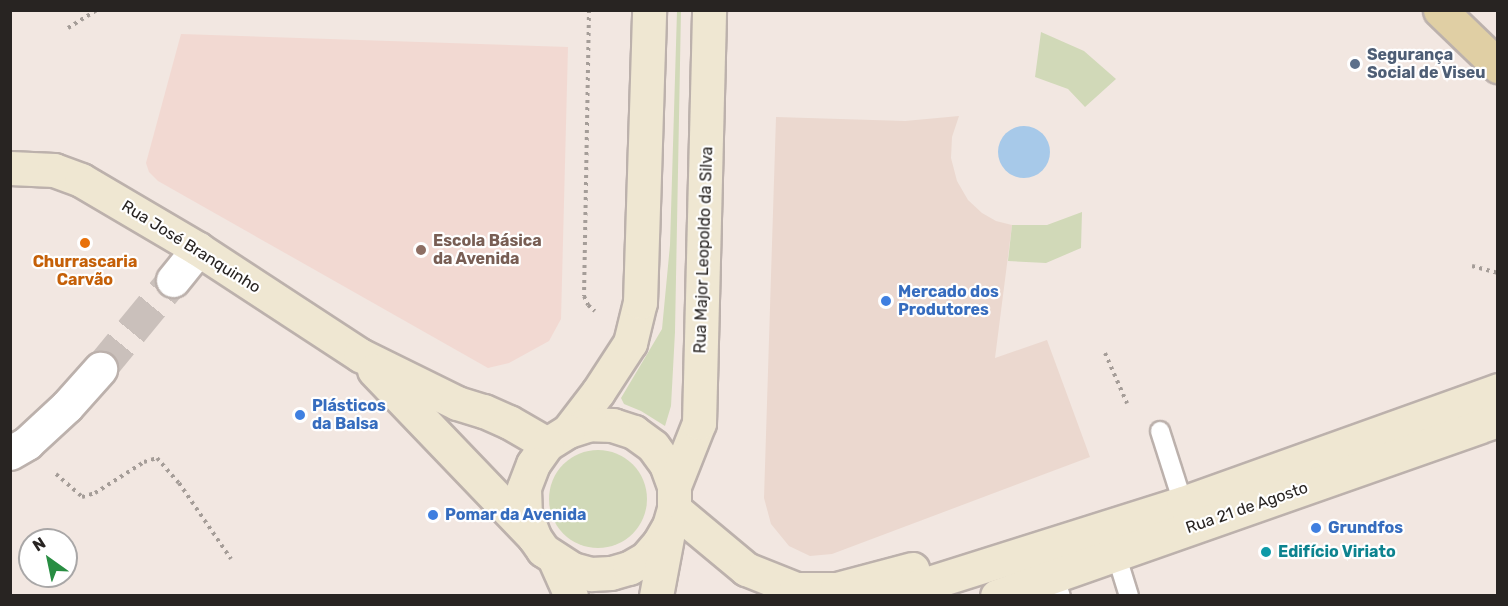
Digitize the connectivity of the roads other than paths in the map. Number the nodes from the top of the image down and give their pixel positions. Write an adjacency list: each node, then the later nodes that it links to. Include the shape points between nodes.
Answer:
1 (649, 10): 13 (street, via 640,302 630,343 598,392)
2 (709, 10): 16 (street, Rua Major Leopoldo da Silva, via 699,423)
3 (1440, 10): 4 (main road)
4 (1497, 66)
5 (10, 168): 6 (street, Rua José Branquinho, via 54,170 81,180)
6 (198, 249): 7 (street); 8 (street, Rua José Branquinho)
7 (173, 280)
8 (360, 355): 13 (street, Rua José Branquinho, via 457,403); 18 (street, Rua José Branquinho)
9 (100, 369): 14 (street, via 67,406)
10 (1497, 390): 15 (street, Rua 21 de Agosto)
11 (1497, 420): 17 (street, Rua 21 de Agosto)
12 (1160, 431): 15 (lane)
13 (558, 437): 16 (street, via 590,424 613,425 634,432 653,446 666,464); 18 (street, via 533,464 524,488 525,513)
14 (19, 448)
15 (1183, 503): 17 (street, Rua 21 de Agosto)
16 (672, 507): 17 (street, Rua 21 de Agosto, via 746,569 796,589 837,589 1072,522); 18 (street, Rua Major Leopoldo da Silva, via 659,543 646,558 629,568 591,574 572,569); 21 (street, Rua Major Leopoldo da Silva)
17 (1110, 540): 19 (street, Rua 21 de Agosto); 22 (street, Rua 21 de Agosto); 24 (lane)
18 (544, 548): 20 (street)
19 (1056, 590): 23 (street, Rua 21 de Agosto)
20 (571, 596)
21 (656, 596)
22 (888, 596)
23 (997, 596)
24 (1129, 596)

